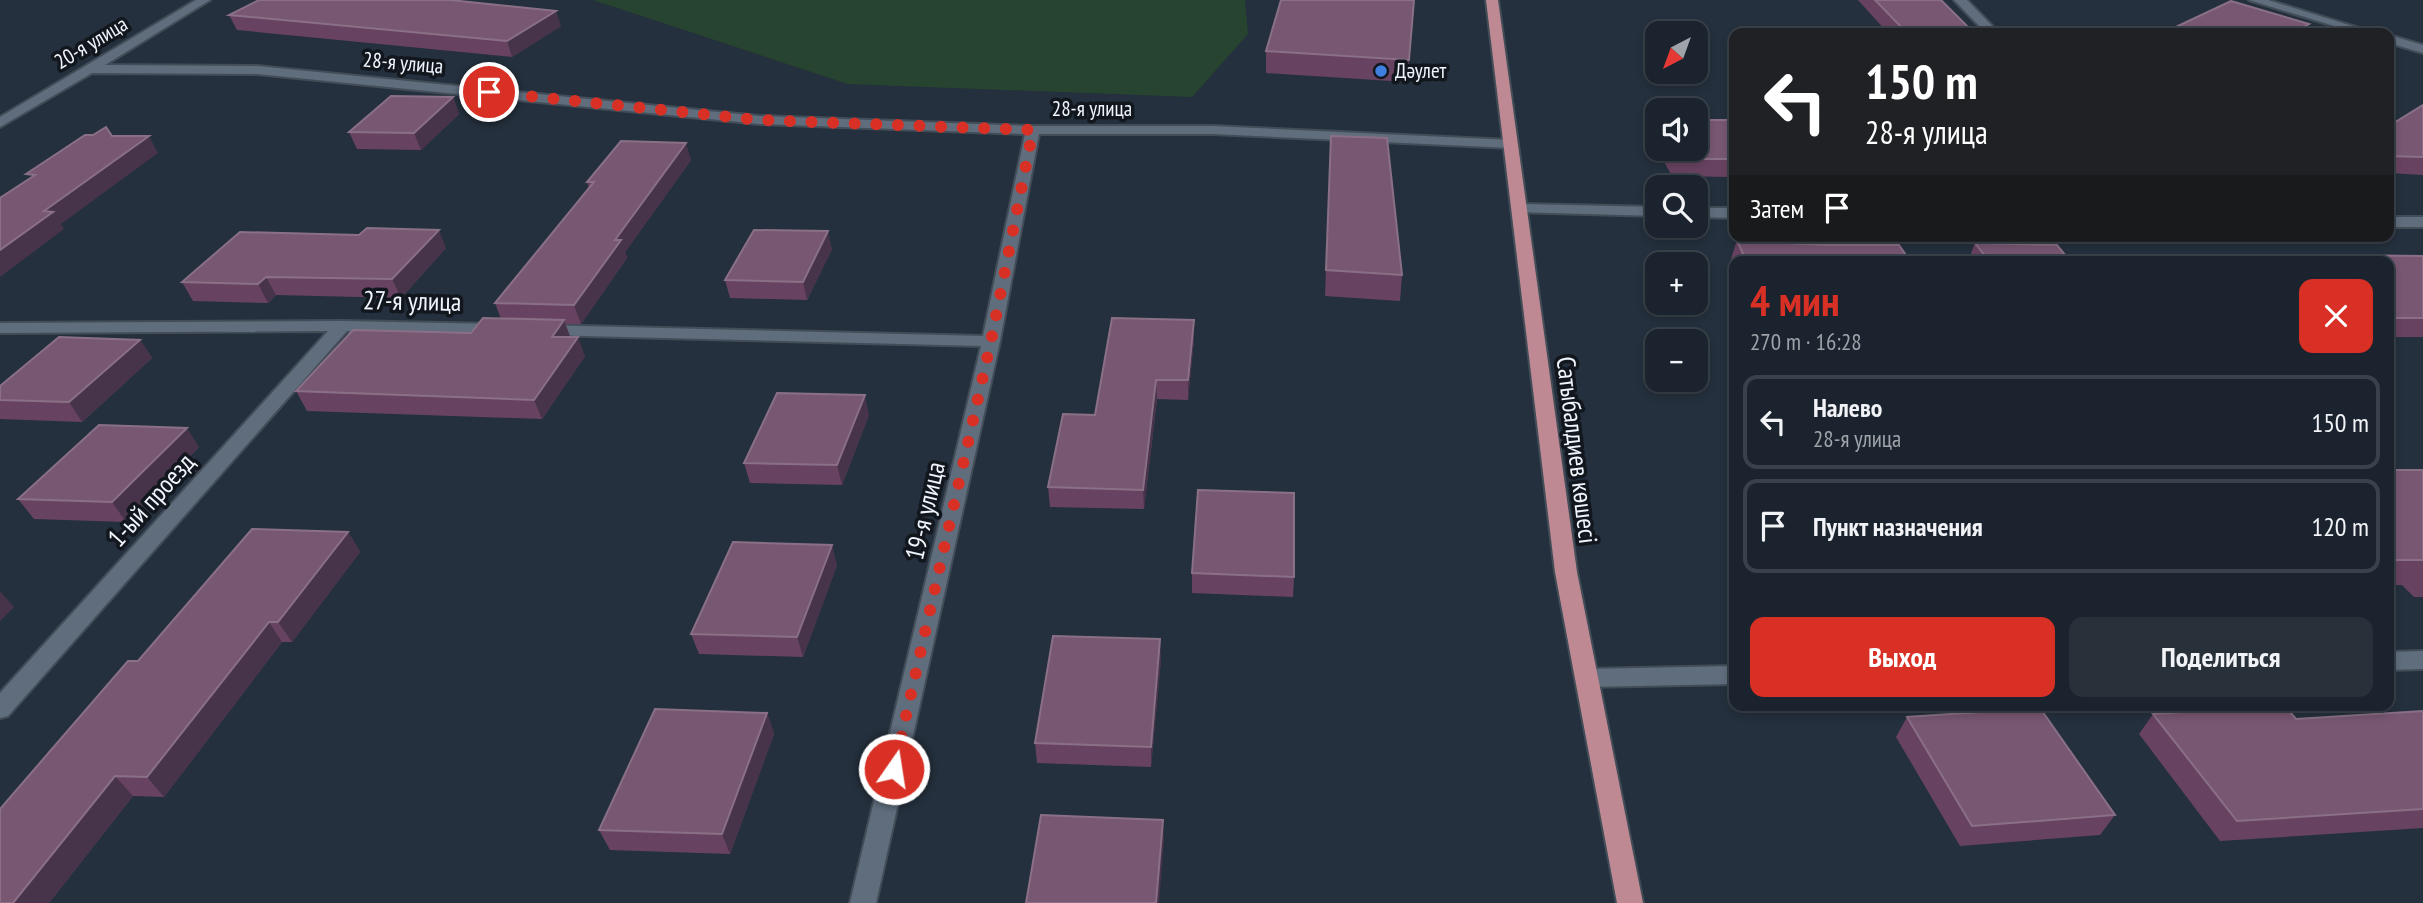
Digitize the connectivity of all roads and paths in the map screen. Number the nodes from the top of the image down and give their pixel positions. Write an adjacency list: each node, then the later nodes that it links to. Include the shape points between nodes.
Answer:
1 (204, 0): 9 (street, 20-я улица)
2 (1492, 0): 12 (main road, Сатыбалдиев көшесі)
3 (1960, 0): 5 (street)
4 (2255, 0): 6 (street)
5 (1988, 28)
6 (2352, 28)
7 (2394, 40): 8 (street)
8 (2423, 49)
9 (88, 69): 10 (street, 20-я улица); 11 (street, 28-я улица, via 257,70 759,120)
10 (0, 124)
11 (1033, 130): 12 (street, 28-я улица, via 1213,130); 21 (street, 19-я улица)
12 (1511, 144): 13 (main road, Сатыбалдиев көшесі)
13 (1520, 209): 14 (street); 25 (main road, Сатыбалдиев көшесі, via 1566,572)
14 (1645, 212)
15 (1708, 213): 16 (street)
16 (1729, 214)
17 (2394, 222): 18 (street)
18 (2423, 222)
19 (342, 326): 20 (street, 27-я улица); 21 (street, 27-я улица); 26 (street, 1-ый проезд)
20 (0, 328)
21 (991, 341): 27 (street, 19-я улица)
22 (2423, 660): 23 (street)
23 (2394, 661)
24 (1729, 675): 25 (street)
25 (1587, 678): 28 (main road, Сатыбалдиев көшесі)
26 (0, 709)
27 (863, 903)
28 (1630, 903)

